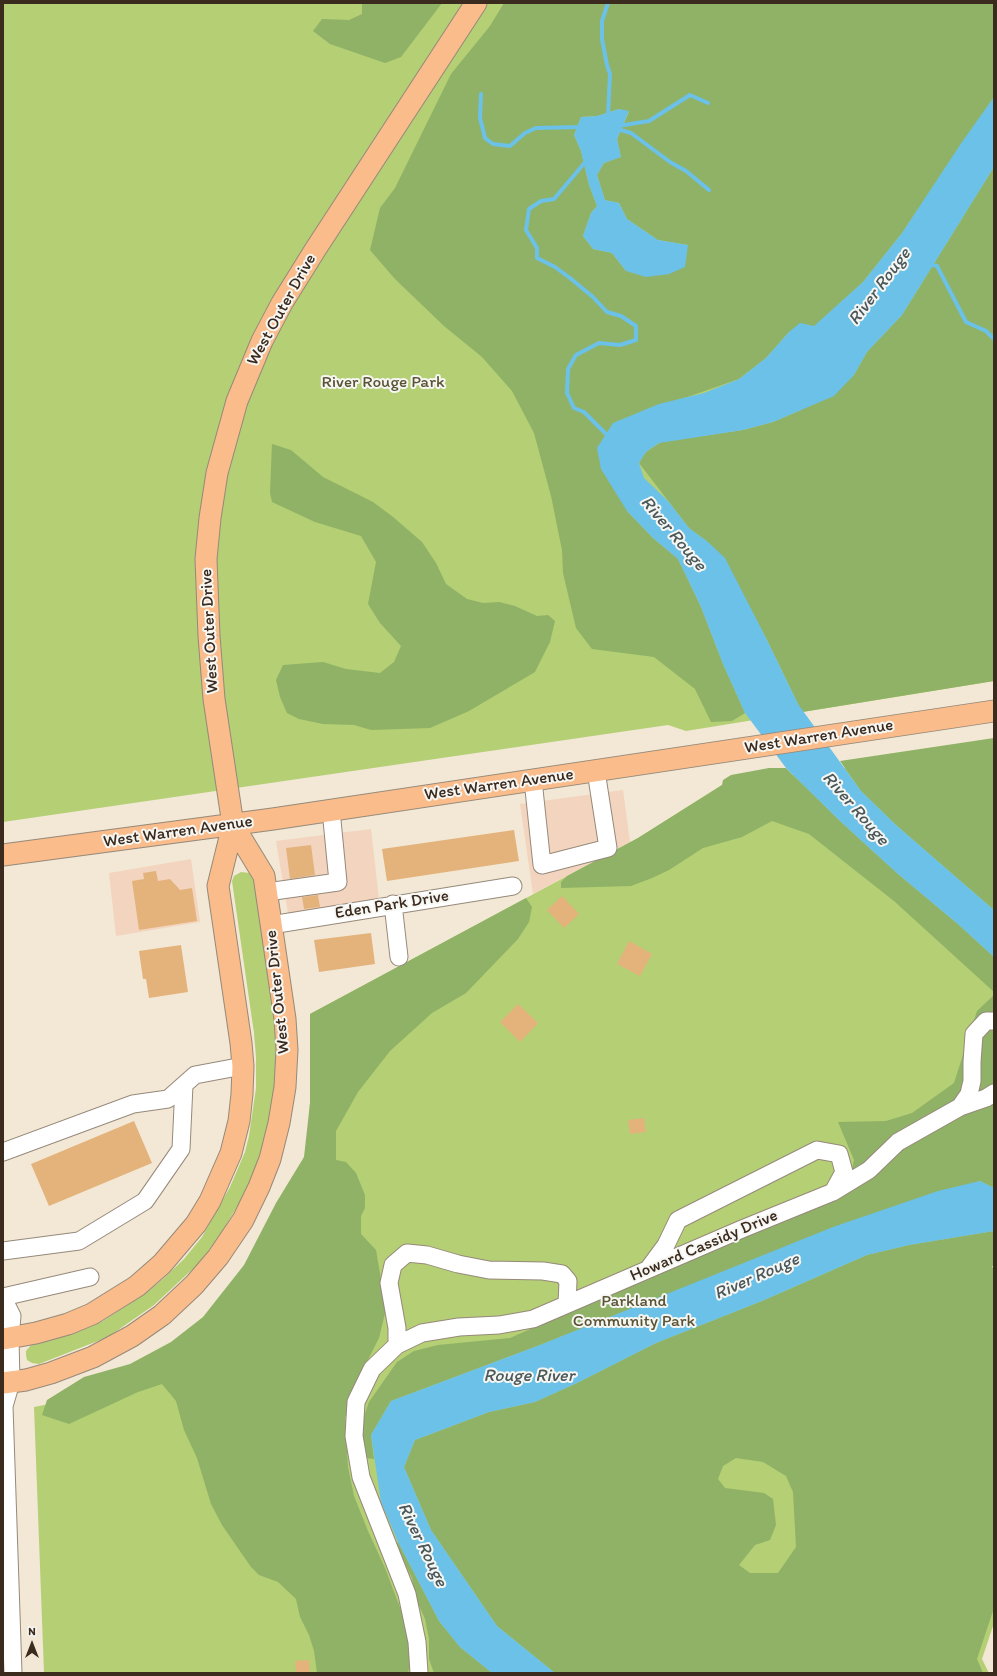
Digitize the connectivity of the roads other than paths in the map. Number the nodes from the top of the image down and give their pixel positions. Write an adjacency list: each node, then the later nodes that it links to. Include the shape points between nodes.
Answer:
1 (476, 3): 6 (main road, West Outer Drive, via 282,303 250,366 226,437 211,510 206,559 214,699)
2 (994, 711): 3 (main road, West Warren Avenue)
3 (596, 771): 4 (main road, West Warren Avenue); 4 (street, via 608,848 542,865)
4 (533, 780): 5 (main road, West Warren Avenue)
5 (331, 810): 6 (main road, West Warren Avenue); 11 (street, via 338,882)
6 (233, 825): 7 (main road, West Warren Avenue); 8 (main road, West Outer Drive); 9 (main road, West Outer Drive)
7 (3, 855)
8 (258, 866): 9 (main road); 11 (main road, West Outer Drive, via 264,876)
9 (222, 868): 16 (main road, West Outer Drive, via 218,886)
10 (513, 886): 12 (street, Eden Park Drive)
11 (267, 892): 13 (main road, West Outer Drive)
12 (393, 904): 13 (street, Eden Park Drive); 14 (street)
13 (271, 925): 31 (main road, West Outer Drive, via 285,1019 285,1087 280,1123 270,1159 260,1187 243,1220 218,1257 194,1285 162,1315 138,1332 72,1366 26,1380)
14 (399, 957)
15 (994, 1021): 19 (street, via 986,1021 974,1034 972,1081 969,1094)
16 (243, 1066): 17 (street, via 195,1075); 29 (main road, West Outer Drive, via 239,1121 231,1153 210,1201 180,1245 137,1286 92,1314 68,1324)
17 (184, 1085): 20 (street, via 168,1099 133,1104); 23 (street, via 181,1149 145,1201 79,1241)
18 (994, 1093): 19 (street, Howard Cassidy Drive)
19 (960, 1107): 21 (street, Howard Cassidy Drive, via 898,1142 869,1170)
20 (3, 1152)
21 (833, 1192): 22 (street, via 844,1172 839,1154 817,1150 678,1220); 24 (street, Howard Cassidy Drive)
22 (666, 1246): 24 (street); 25 (street)
23 (3, 1251)
24 (680, 1256): 25 (street, Howard Cassidy Drive)
25 (648, 1269): 28 (street, Howard Cassidy Drive)
26 (90, 1277): 27 (street)
27 (3, 1297): 29 (street, via 12,1316)
28 (567, 1304): 30 (street, Howard Cassidy Drive, via 533,1319 499,1325 459,1326 422,1333); 30 (street, via 568,1281 562,1274 489,1270 427,1255 407,1253 393,1265 389,1283 397,1328)
29 (7, 1339): 31 (street)
30 (397, 1345): 33 (street, Howard Cassidy Drive, via 372,1369 356,1402 354,1436 361,1477 407,1594 417,1642)
31 (7, 1382): 32 (street, via 4,1406)
32 (12, 1673)
33 (419, 1673)

